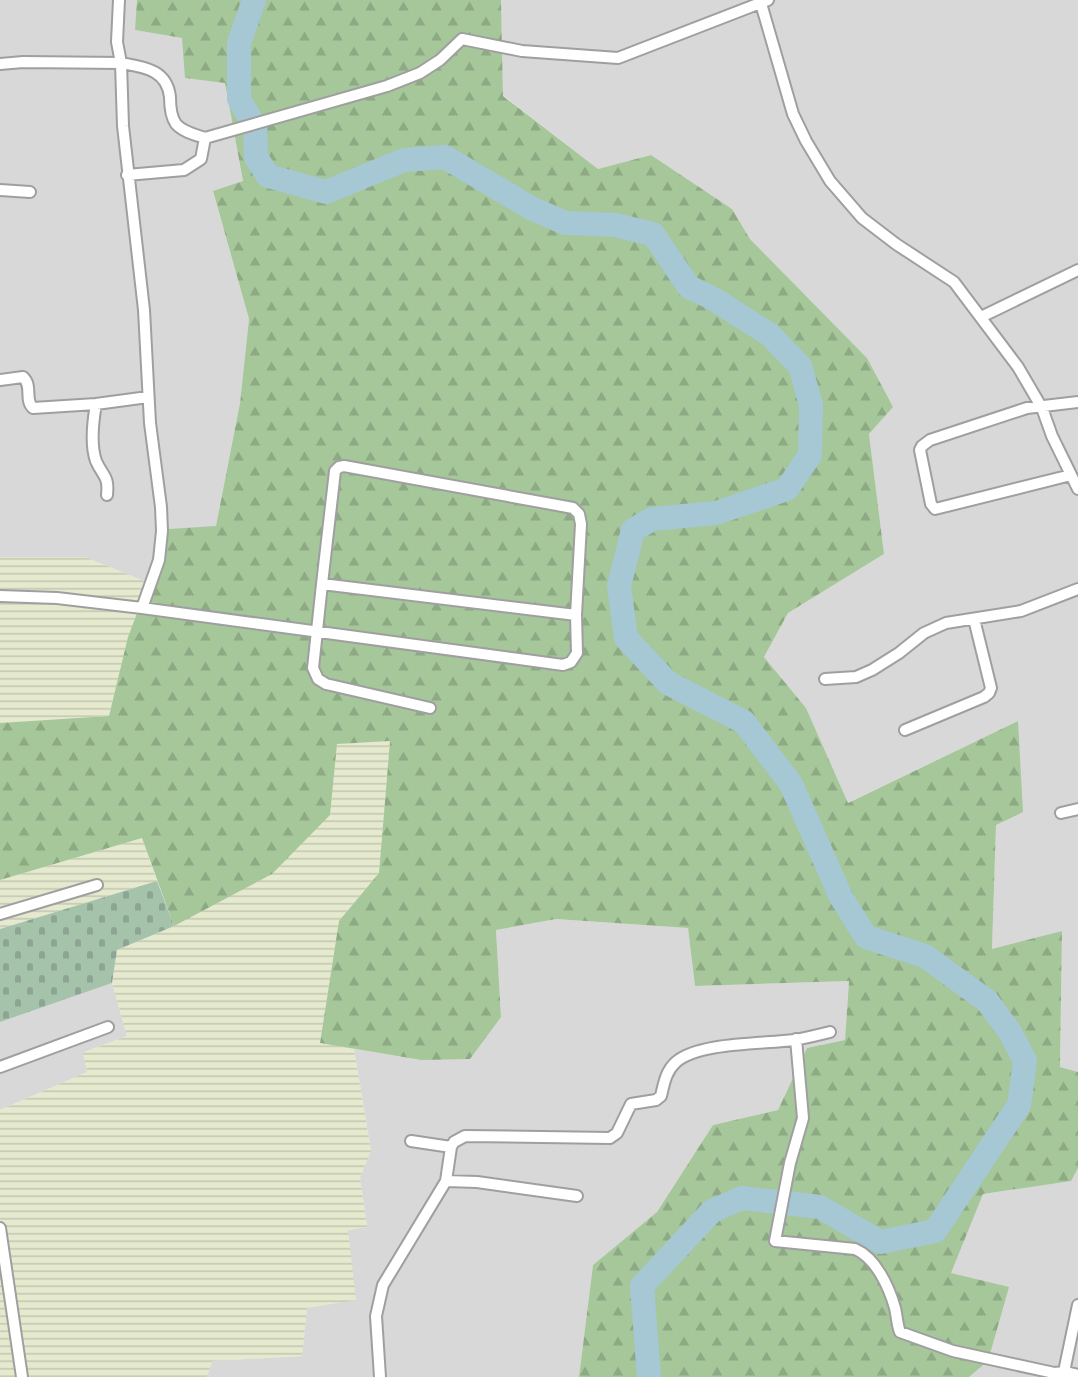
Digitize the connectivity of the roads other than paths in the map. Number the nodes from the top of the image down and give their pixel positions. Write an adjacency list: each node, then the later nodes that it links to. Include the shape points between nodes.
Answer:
1 (119, 0): 3 (street, via 117,42)
2 (763, 1): 5 (street, via 618,58 522,51 462,39 420,73 371,92); 10 (street, via 793,114 830,181 862,218 954,282)
3 (121, 63): 4 (street); 5 (street, via 149,68 164,80 177,125); 6 (street)
4 (0, 64)
5 (210, 137): 6 (street, via 201,159 184,170)
6 (127, 175): 12 (street, via 144,310)
7 (0, 190): 8 (street)
8 (30, 192)
9 (1078, 270): 10 (street)
10 (981, 317): 15 (street)
11 (0, 380): 14 (street, via 26,379 28,402 33,408)
12 (148, 397): 14 (street); 22 (street, via 162,531 159,560)
13 (1078, 402): 15 (street)
14 (96, 404): 18 (street, via 94,451 108,482)
15 (1042, 408): 16 (street); 16 (street, via 1027,408 922,446 931,504 934,509 941,508)
16 (1071, 475): 17 (street)
17 (1078, 489)
18 (107, 495)
19 (322, 584): 23 (street); 23 (street, via 335,471 344,466 573,508 581,524); 25 (street)
20 (1078, 589): 24 (street, via 1021,611)
21 (0, 596): 22 (street)
22 (142, 608): 25 (street)
23 (576, 615): 25 (street, via 577,653 572,662 563,665)
24 (974, 619): 26 (street, via 933,628 856,677); 28 (street, via 989,693)
25 (316, 632): 27 (street, via 313,668 318,679)
26 (825, 679)
27 (430, 708)
28 (905, 730)
29 (1078, 809): 30 (street)
30 (1061, 813)
31 (97, 885): 32 (street)
32 (0, 914)
33 (108, 1027): 36 (street)
34 (830, 1032): 35 (street)
35 (795, 1039): 38 (street, via 708,1049 682,1058 665,1077 662,1096 631,1104 617,1133 610,1138 465,1136); 43 (street, via 803,1118 790,1163 776,1242 862,1252 889,1290 900,1332 969,1354 1054,1373)
36 (0, 1066)
37 (411, 1141): 38 (street)
38 (451, 1147): 39 (street)
39 (446, 1181): 40 (street); 46 (street, via 383,1285 376,1316)
40 (577, 1196)
41 (0, 1228): 45 (street)
42 (1078, 1305): 43 (street)
43 (1066, 1372): 44 (street)
44 (1078, 1375)
45 (22, 1377)
46 (380, 1377)

